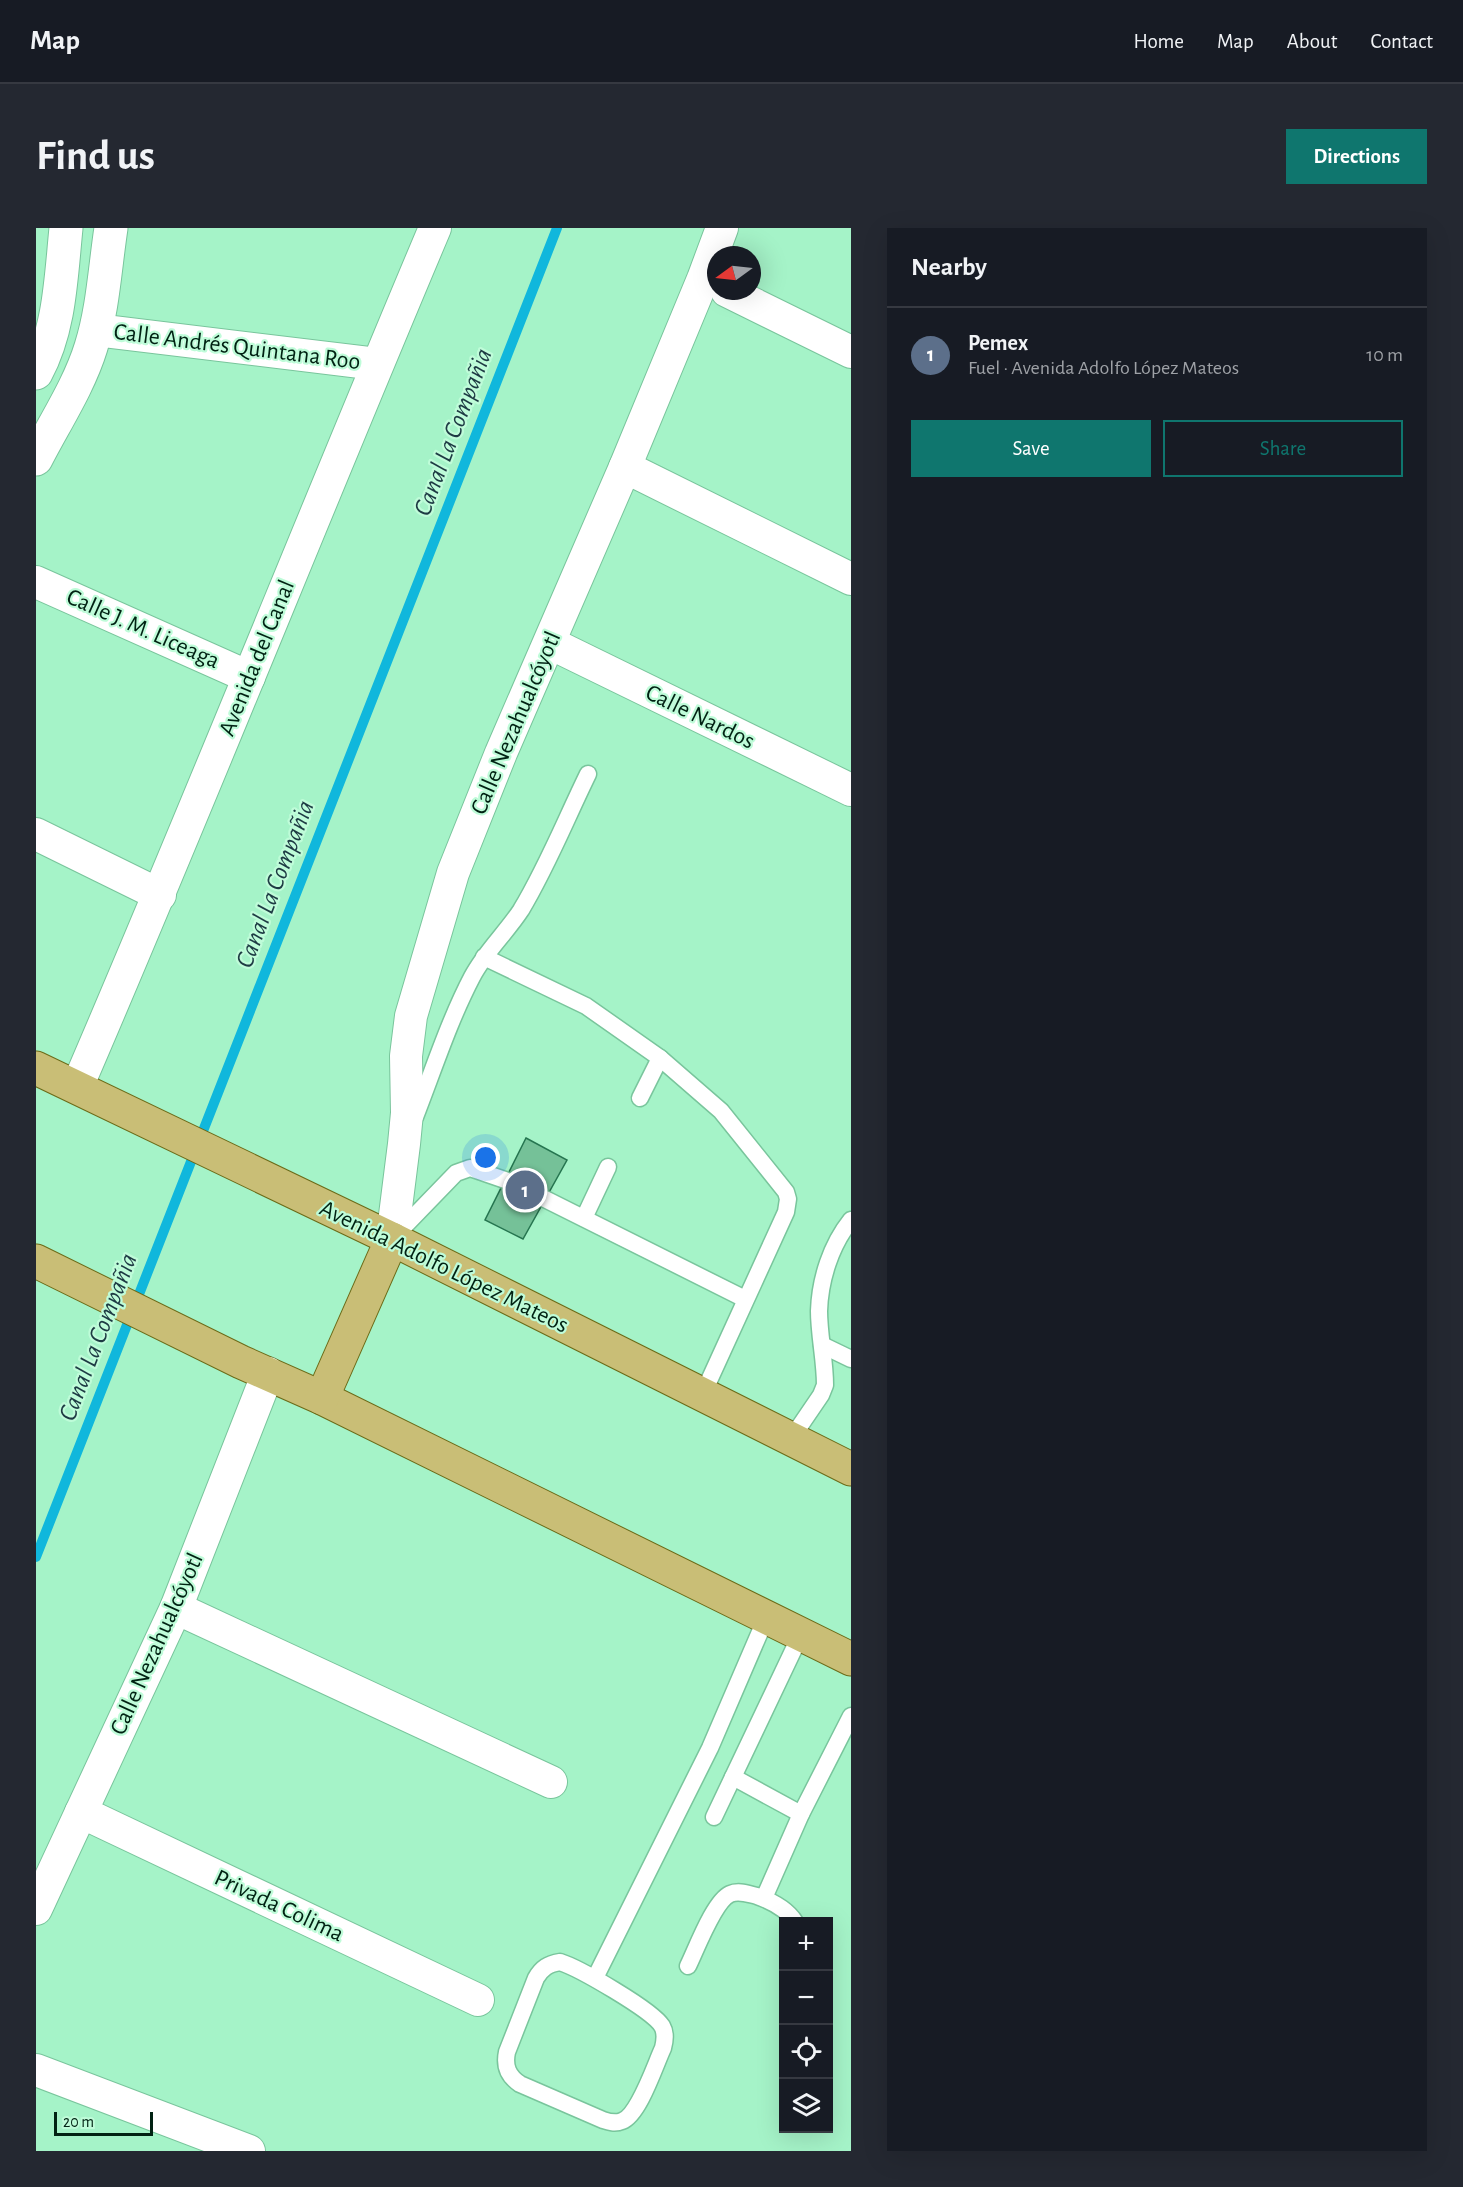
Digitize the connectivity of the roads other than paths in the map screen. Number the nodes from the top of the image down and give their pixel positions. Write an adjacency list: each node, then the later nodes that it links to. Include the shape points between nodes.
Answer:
1 (66, 228): 8 (street)
2 (111, 228): 9 (street)
3 (435, 228): 11 (street, Avenida del Canal)
4 (722, 228): 5 (street, Calle Nezahualcóyotl)
5 (720, 246)
6 (709, 300): 14 (street, Calle Nezahualcóyotl)
7 (746, 300): 10 (street)
8 (46, 318): 12 (street, via 49,344)
9 (96, 330): 11 (street, Calle Andrés Quintana Roo); 13 (street, via 82,370)
10 (851, 352)
11 (377, 364): 18 (street, Avenida del Canal)
12 (36, 373)
13 (36, 459)
14 (625, 468): 15 (street); 17 (street, Calle Nezahualcóyotl)
15 (851, 579)
16 (36, 582): 18 (street, Calle J. M. Liceaga)
17 (550, 643): 20 (street, Calle Nardos); 28 (street, Calle Nezahualcóyotl, via 453,873 411,1016)
18 (249, 677): 22 (street, Avenida del Canal)
19 (588, 774): 23 (lane, via 534,888)
20 (851, 790)
21 (36, 834): 22 (street)
22 (160, 895): 26 (street, Avenida del Canal)
23 (484, 957): 24 (lane, via 586,1006); 28 (lane, via 462,999)
24 (660, 1058): 27 (lane); 36 (lane, via 721,1111 786,1192 786,1212)
25 (36, 1068): 26 (main road, Avenida Adolfo López Mateos)
26 (77, 1087): 34 (main road, Avenida Adolfo López Mateos)
27 (640, 1098)
28 (404, 1144): 34 (street, Calle Nezahualcóyotl)
29 (608, 1167): 32 (lane)
30 (505, 1180): 34 (lane, via 470,1168 456,1173)
31 (545, 1199): 32 (lane)
32 (584, 1218): 36 (lane)
33 (851, 1220): 37 (lane, via 833,1248 824,1277 819,1310)
34 (392, 1239): 40 (main road, Avenida Adolfo López Mateos); 41 (main road)
35 (43, 1265): 39 (main road)
36 (745, 1299): 40 (lane)
37 (822, 1346): 38 (lane); 42 (lane, via 825,1385)
38 (851, 1359)
39 (254, 1367): 41 (main road); 44 (street, Calle Nezahualcóyotl)
40 (702, 1396): 42 (main road, Avenida Adolfo López Mateos)
41 (322, 1398): 45 (main road)
42 (791, 1439): 43 (main road, Avenida Adolfo López Mateos)
43 (851, 1469)
44 (176, 1608): 50 (street); 51 (street, Calle Nezahualcóyotl)
45 (766, 1618): 46 (main road); 58 (lane, via 710,1748)
46 (801, 1634): 47 (main road); 49 (lane)
47 (851, 1659)
48 (851, 1716): 52 (lane)
49 (733, 1777): 52 (lane); 53 (lane)
50 (551, 1782)
51 (81, 1812): 55 (street, Calle Nezahualcóyotl); 59 (street, Privada Colima)
52 (801, 1814): 54 (lane)
53 (714, 1817)
54 (764, 1899): 56 (lane); 57 (lane, via 736,1892 722,1899)
55 (36, 1910)
56 (791, 1917)
57 (688, 1966)
58 (595, 1978): 58 (lane, via 560,1962 542,1969 505,2061 512,2079 520,2084 612,2123 622,2121 636,2108 663,2048 664,2031 654,2017)
59 (478, 2000)
60 (36, 2070): 61 (street)
61 (249, 2151)

